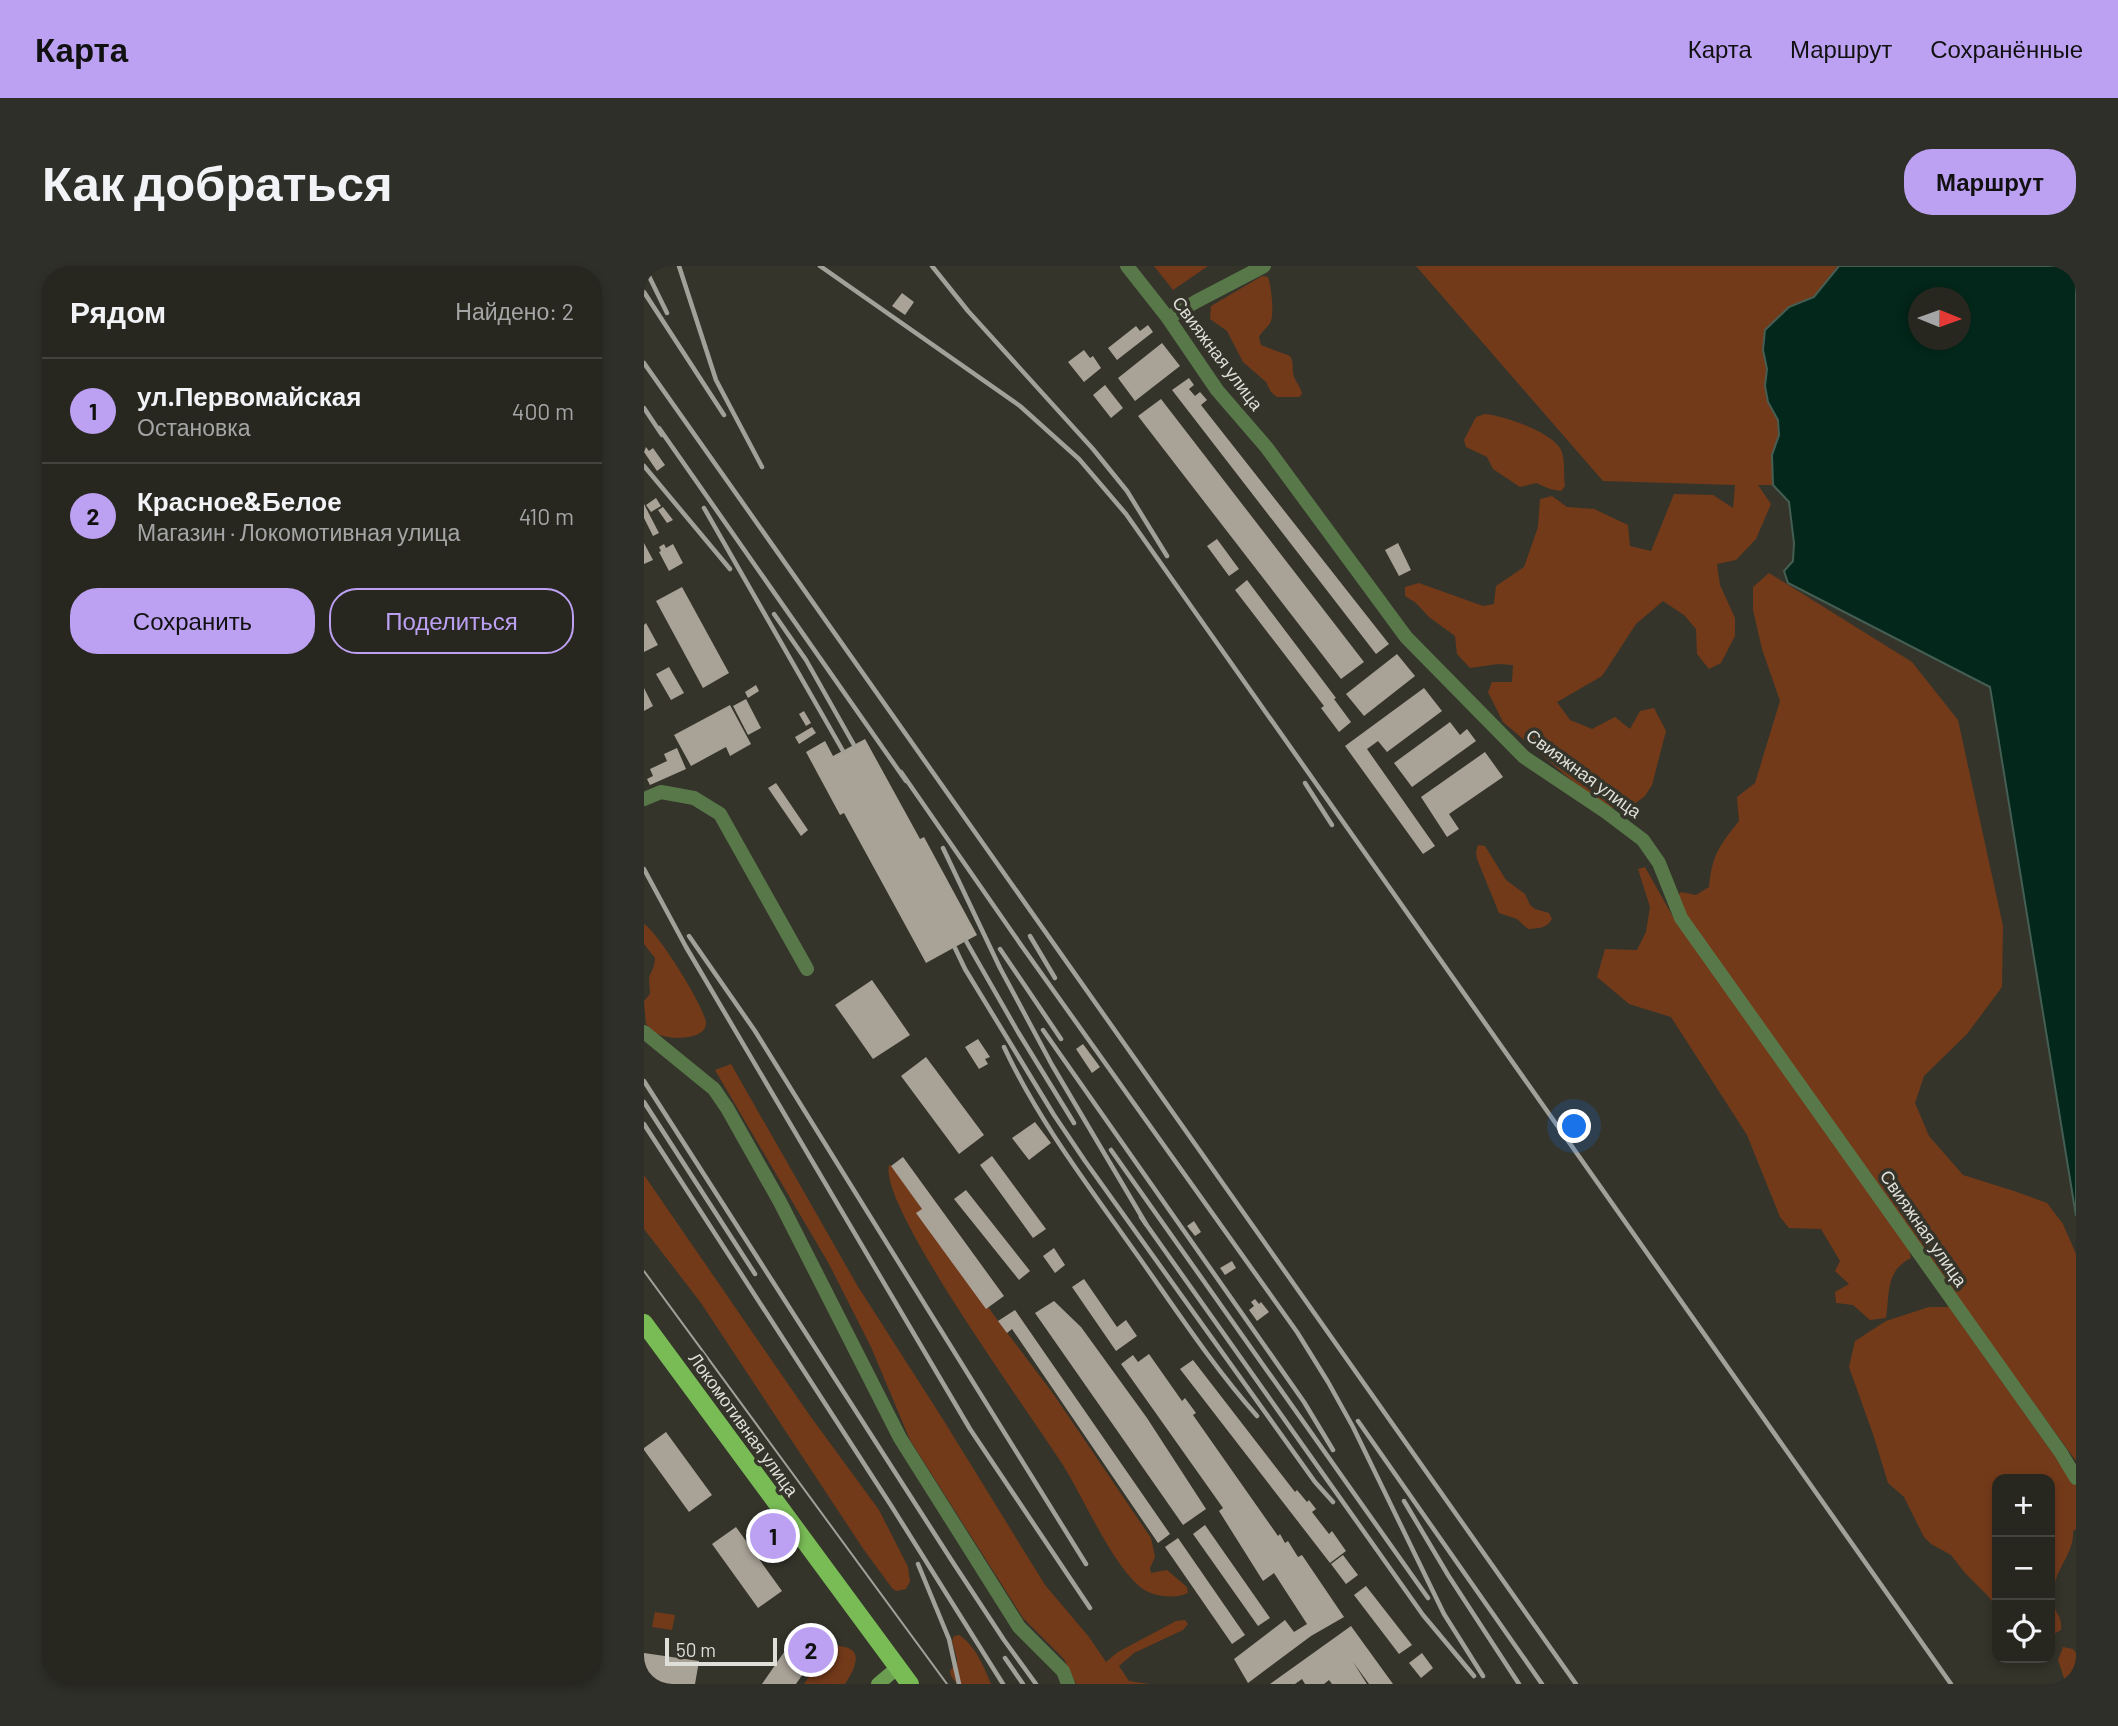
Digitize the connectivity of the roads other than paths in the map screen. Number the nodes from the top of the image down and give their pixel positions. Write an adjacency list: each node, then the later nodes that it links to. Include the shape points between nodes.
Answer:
1 (1127, 266): 3 (street, Свияжная улица)
2 (1264, 266): 3 (street)
3 (1168, 318): 8 (street, Свияжная улица, via 1217,390 1267,448 1406,637 1524,757 1643,840 1681,918)
4 (644, 799): 5 (street, via 661,792 694,798 720,814)
5 (807, 969)
6 (644, 1032): 12 (street, via 714,1089 727,1108 900,1438 1019,1627 1063,1671)
7 (644, 1323): 9 (main road, Локомотивная улица)
8 (2076, 1478)
9 (898, 1668): 10 (main road); 11 (main road, Локомотивная улица)
10 (878, 1684)
11 (910, 1684)
12 (1068, 1684)

